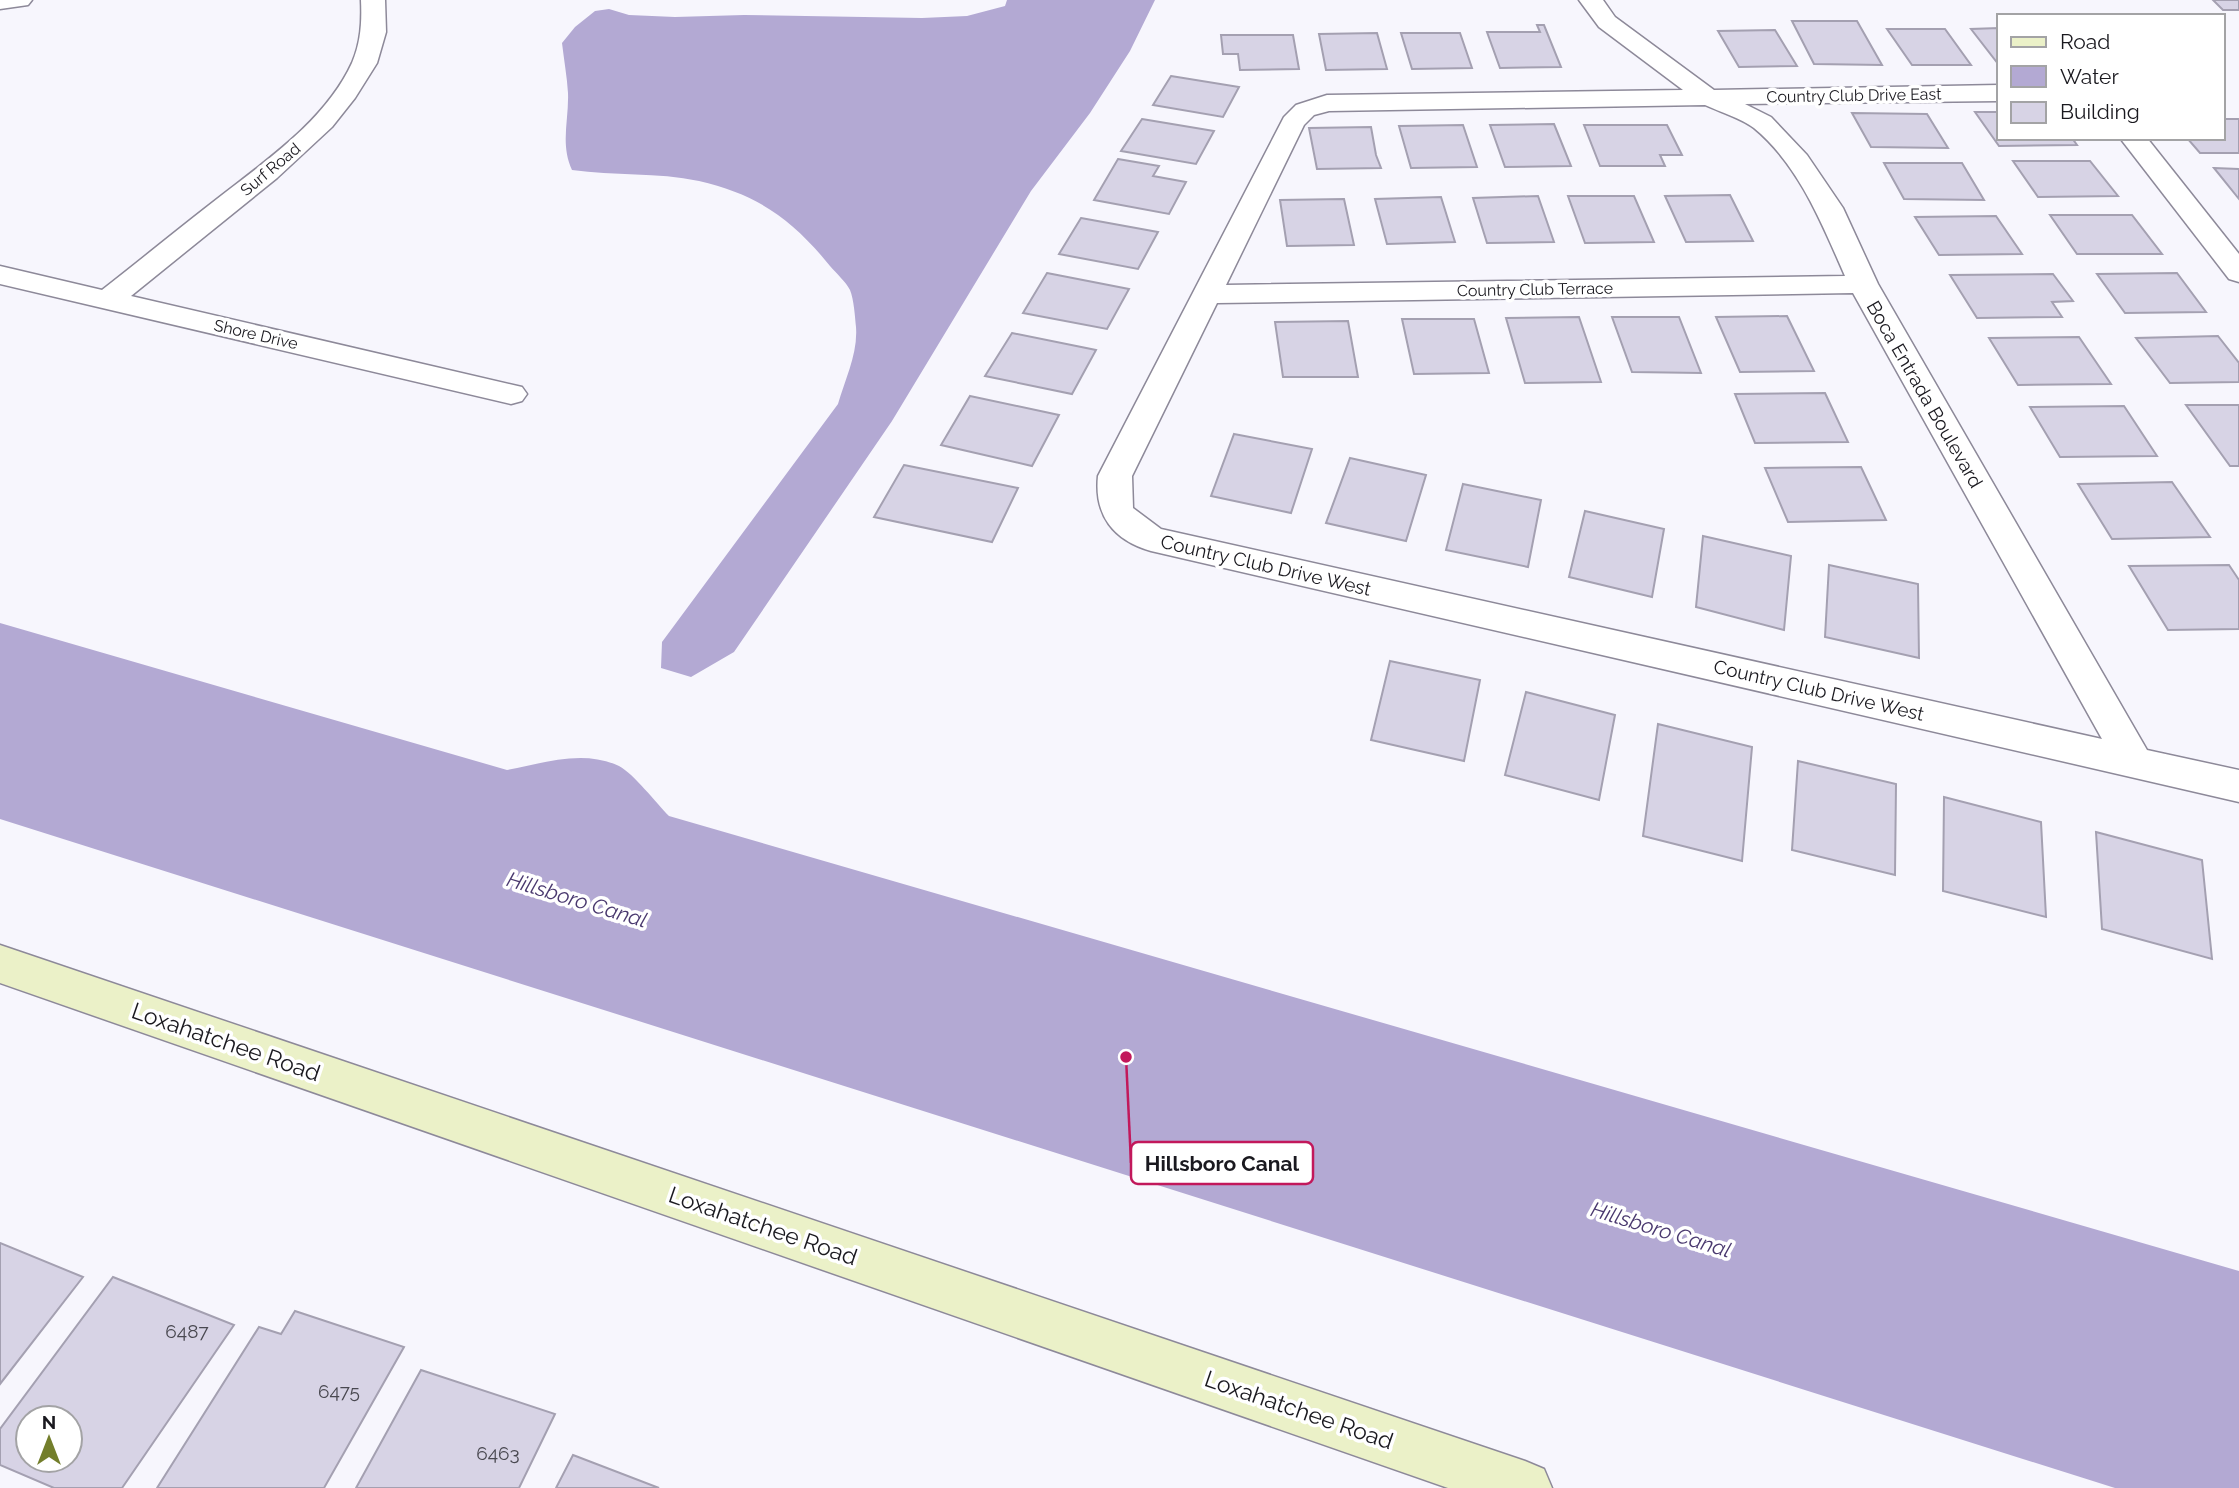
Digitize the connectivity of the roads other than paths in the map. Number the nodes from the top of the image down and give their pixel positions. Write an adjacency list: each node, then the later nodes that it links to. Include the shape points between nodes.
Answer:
1 (20, 0): 4 (street)
2 (373, 0): 12 (street, Surf Road, via 373,32 365,60 357,78 319,127)
3 (1591, 0): 6 (street, Boca Entrada Boulevard, via 1607,22)
4 (0, 2)
5 (1997, 93): 6 (street, Country Club Drive East)
6 (1708, 97): 10 (street, Boca Entrada Boulevard, via 1762,122 1798,161 1829,208); 11 (street, Country Club Drive West, via 1327,103 1305,110 1293,122)
7 (2135, 140): 8 (street)
8 (2239, 273)
9 (0, 275): 12 (street, Shore Drive)
10 (1863, 285): 11 (street, Country Club Terrace); 14 (street, Boca Entrada Boulevard)
11 (1206, 294): 14 (street, Country Club Drive West, via 1115,477 1112,498 1124,522 1151,539)
12 (108, 300): 13 (street, Shore Drive)
13 (512, 394)
14 (2134, 762): 15 (street)
15 (2239, 786)
16 (0, 964): 17 (main road, Loxahatchee Road)
17 (1525, 1488)

